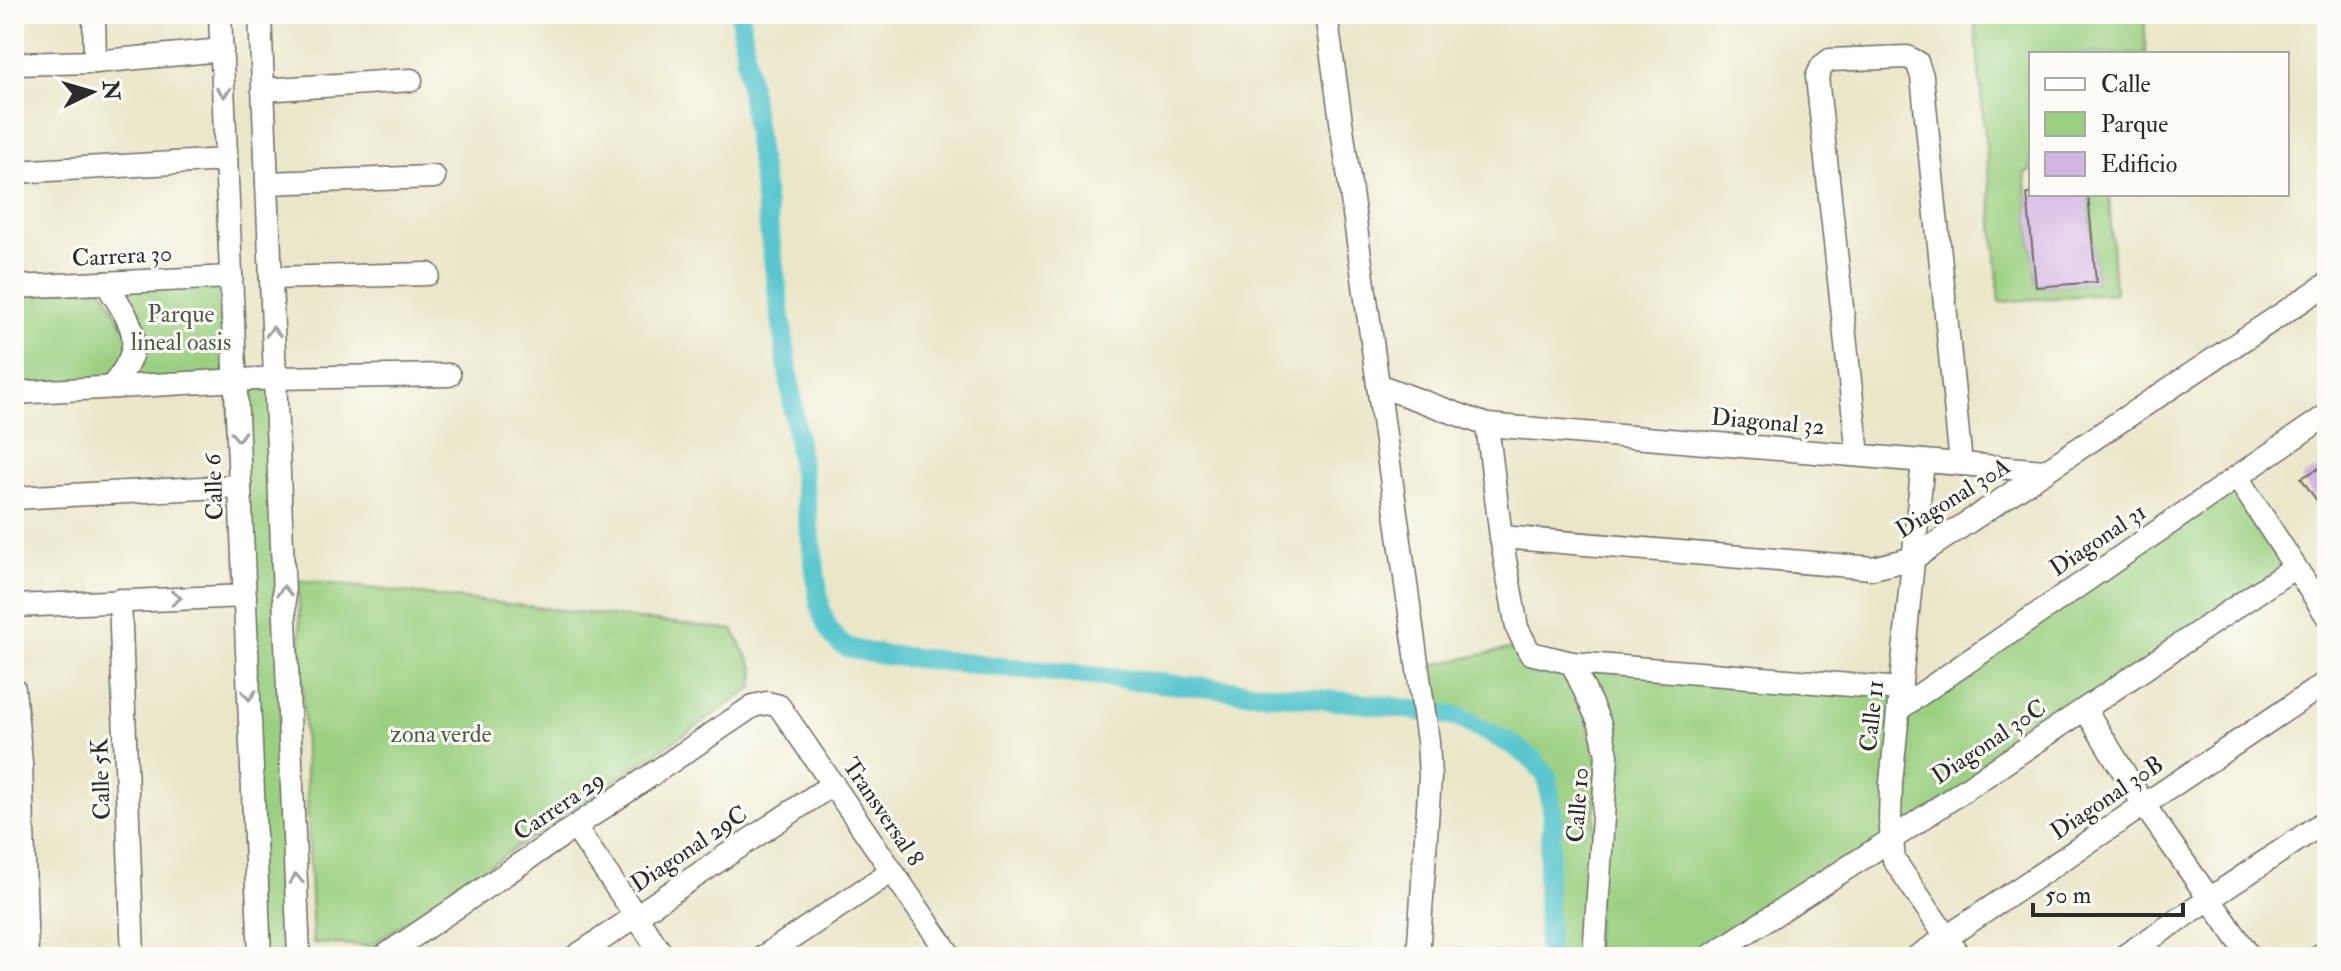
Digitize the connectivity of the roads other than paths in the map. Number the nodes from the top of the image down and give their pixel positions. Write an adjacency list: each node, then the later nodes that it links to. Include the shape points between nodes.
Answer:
1 (94, 14): 6 (street)
2 (220, 14): 5 (street, Calle 6)
3 (260, 14): 9 (street)
4 (1326, 14): 23 (street)
5 (222, 50): 6 (street); 10 (street, Calle 6, one-way to 10)
6 (95, 62): 7 (street)
7 (14, 64)
8 (411, 80): 9 (street)
9 (263, 90): 13 (street)
10 (226, 160): 11 (street); 15 (street, Calle 6)
11 (14, 172)
12 (434, 177): 13 (street)
13 (267, 183): 16 (street)
14 (428, 274): 16 (street)
15 (231, 277): 17 (street, Carrera 30); 22 (street, Calle 6)
16 (271, 278): 21 (street, one-way to 16)
17 (106, 283): 19 (street, Carrera 30); 24 (street, via 128,318 134,344 130,363)
18 (2327, 284): 31 (street, Diagonal 30A)
19 (14, 287)
20 (449, 375): 21 (street)
21 (275, 378): 22 (street); 64 (street, one-way to 21)
22 (236, 380): 24 (street); 33 (street, Calle 6, one-way to 33)
23 (1378, 385): 27 (street, Diagonal 32); 69 (street, via 1428,741)
24 (111, 387): 25 (street)
25 (14, 393)
26 (2327, 415): 32 (street, Diagonal 31)
27 (1487, 425): 28 (street, Diagonal 32); 35 (street)
28 (1858, 455): 29 (street, Diagonal 32); 30 (street, via 1817,77 1830,60 1907,57 1917,62 1922,76)
29 (1923, 461): 30 (street, Diagonal 32); 36 (street, Calle 11)
30 (1961, 464): 31 (street, Diagonal 32)
31 (2045, 471): 36 (street, Diagonal 30A)
32 (2237, 477): 37 (street); 45 (street, Diagonal 31)
33 (240, 486): 34 (street); 38 (street, Calle 6)
34 (14, 498)
35 (1501, 537): 36 (street, Diagonal 30A, via 1873,568); 42 (street, via 1517,628 1530,653)
36 (1914, 558): 45 (street, Calle 11)
37 (2295, 567): 41 (street); 47 (street, Diagonal 30C)
38 (245, 596): 39 (street, one-way to 38); 63 (street, Calle 6, one-way to 63)
39 (120, 600): 40 (street); 62 (street, Calle 5K)
40 (14, 606)
41 (2327, 616)
42 (1572, 663): 45 (street); 70 (street, Calle 10, via 1600,724 1607,755)
43 (2327, 682): 50 (street, Diagonal 30B)
44 (14, 689): 48 (street)
45 (1900, 699): 53 (street, Calle 11, via 1891,783)
46 (767, 703): 49 (street, Transversal 8, via 779,706); 52 (street, Carrera 29, via 753,706)
47 (2085, 709): 50 (street); 53 (street, Diagonal 30C)
48 (18, 763): 55 (street)
49 (833, 784): 54 (street, Transversal 8); 57 (street, Diagonal 29C)
50 (2144, 805): 56 (street); 58 (street, Diagonal 30B)
51 (2327, 820): 56 (street)
52 (575, 827): 57 (street); 65 (street, Carrera 29)
53 (1892, 839): 58 (street, Calle 11, via 1894,860); 71 (street, Diagonal 30C)
54 (892, 871): 60 (street, Transversal 8); 68 (street)
55 (19, 872): 61 (street)
56 (2210, 898): 74 (street); 75 (street)
57 (636, 916): 66 (street, Diagonal 29C); 67 (street)
58 (1946, 937): 72 (street, Diagonal 30B); 73 (street, Calle 11)
59 (2327, 951): 76 (street)
60 (949, 956)
61 (27, 957)
62 (133, 957)
63 (260, 957)
64 (299, 957)
65 (383, 957)
66 (575, 957)
67 (664, 957)
68 (763, 957)
69 (1418, 957)
70 (1594, 957)
71 (1709, 957)
72 (1917, 957)
73 (1960, 957)
74 (2123, 957)
75 (2250, 957)
76 (2318, 957)

